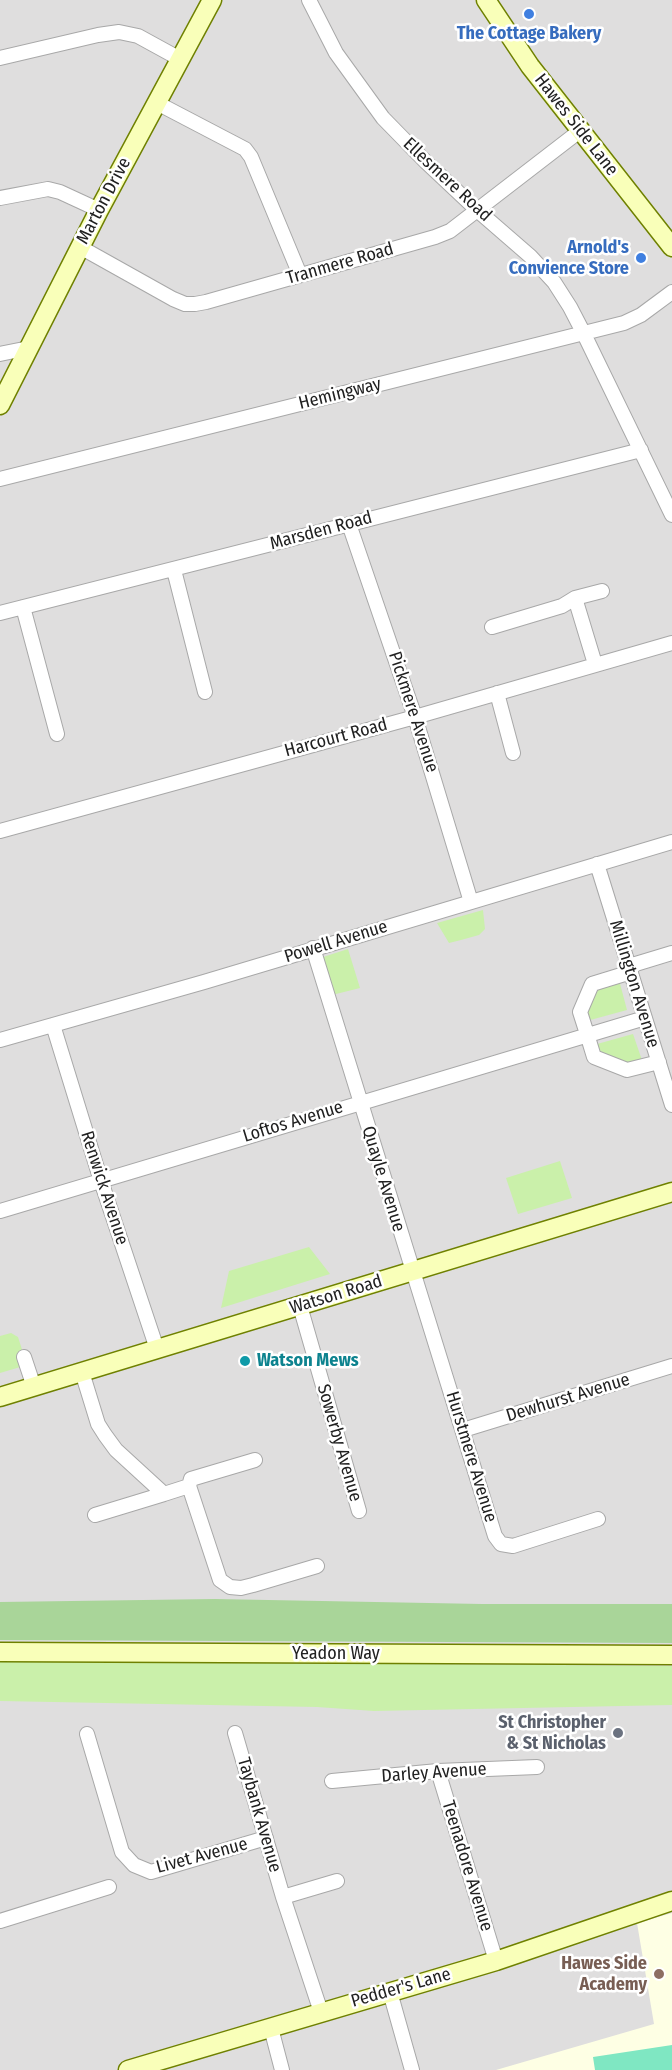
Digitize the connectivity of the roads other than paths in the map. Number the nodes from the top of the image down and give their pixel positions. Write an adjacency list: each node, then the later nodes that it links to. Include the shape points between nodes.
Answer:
1 (212, 0): 5 (street, Marton Drive)
2 (309, 0): 10 (street, Ellesmere Road, via 336,53 383,118)
3 (486, 0): 7 (street, Hawes Side Lane)
4 (0, 58): 5 (street, via 119,32 138,36)
5 (180, 59): 6 (street, Marton Drive)
6 (157, 103): 9 (street, Marton Drive); 13 (street, via 235,142 251,157)
7 (581, 130): 10 (street, Tranmere Road); 12 (street, Hawes Side Lane)
8 (0, 198): 9 (street, via 48,189)
9 (99, 210): 11 (street, Marton Drive)
10 (477, 210): 13 (street, Tranmere Road, via 450,231 435,237); 15 (street, Ellesmere Road, via 531,256 554,282)
11 (80, 247): 13 (street, Tranmere Road, via 186,304); 16 (street, Marton Drive)
12 (672, 247)
13 (300, 275)
14 (672, 292): 15 (street, Hemingway, via 641,315)
15 (584, 334): 19 (street, Ellesmere Road); 20 (street, Hemingway)
16 (29, 348): 17 (street); 18 (street, Marton Drive)
17 (0, 354)
18 (0, 405)
19 (641, 450): 21 (street, Ellesmere Road); 22 (street, Marsden Road)
20 (0, 479)
21 (672, 515)
22 (349, 524): 23 (street, Marsden Road); 33 (street, Pickmere Avenue)
23 (174, 570): 26 (street, Marsden Road); 31 (street)
24 (602, 591): 25 (street)
25 (575, 598): 28 (street, via 562,606); 30 (street)
26 (23, 608): 27 (street, Marsden Road); 34 (street)
27 (0, 613)
28 (492, 627)
29 (672, 643): 30 (street, Harcourt Road)
30 (595, 664): 32 (street, Harcourt Road)
31 (205, 692)
32 (497, 693): 33 (street, Harcourt Road); 35 (street)
33 (416, 717): 36 (street, Harcourt Road); 39 (street, Pickmere Avenue)
34 (57, 734)
35 (513, 753)
36 (0, 831)
37 (672, 842): 38 (street, Powell Avenue)
38 (597, 864): 39 (street, Powell Avenue); 42 (street, Millington Avenue)
39 (471, 902): 40 (street, Powell Avenue)
40 (313, 948): 44 (street, Powell Avenue); 48 (street, Quayle Avenue)
41 (672, 953): 42 (street)
42 (630, 969): 43 (street, Millington Avenue); 45 (street, via 592,984 580,1012)
43 (645, 1018): 45 (street, Loftos Avenue); 47 (street, Millington Avenue)
44 (53, 1025): 46 (street, Powell Avenue); 50 (street, Renwick Avenue)
45 (587, 1034): 47 (street, via 594,1057 627,1070); 48 (street, Loftos Avenue)
46 (0, 1040)
47 (664, 1065): 49 (street, Millington Avenue)
48 (359, 1102): 50 (street, Loftos Avenue); 53 (street, Quayle Avenue)
49 (672, 1105)
50 (101, 1181): 52 (street, Loftos Avenue); 55 (street, Renwick Avenue)
51 (672, 1192): 53 (street, Watson Road)
52 (0, 1211)
53 (412, 1272): 54 (street, Watson Road); 61 (street, Hurstmere Avenue)
54 (300, 1306): 55 (street, Watson Road); 65 (street, Sowerby Avenue)
55 (157, 1349): 58 (street, Watson Road)
56 (24, 1357): 59 (street)
57 (672, 1366): 61 (street, Dewhurst Avenue)
58 (82, 1372): 59 (street, Watson Road); 64 (street, via 105,1435)
59 (34, 1387): 60 (street, Watson Road)
60 (0, 1397)
61 (463, 1430): 67 (street, Hurstmere Avenue, via 495,1536 501,1544 513,1546)
62 (255, 1460): 63 (street, via 191,1479)
63 (189, 1486): 64 (street); 68 (street, via 220,1580 230,1587 247,1586)
64 (164, 1494): 66 (street)
65 (359, 1511)
66 (95, 1515)
67 (598, 1519)
68 (317, 1566)
69 (0, 1652): 70 (street, Yeadon Way)
70 (672, 1655)
71 (235, 1733): 76 (street, Taybank Avenue)
72 (87, 1734): 76 (street, Livet Avenue, via 122,1852 134,1865 151,1872)
73 (537, 1767): 74 (street, Darley Avenue)
74 (438, 1771): 75 (street, Darley Avenue); 82 (street, Teenadore Avenue)
75 (332, 1781)
76 (266, 1838): 79 (street, Taybank Avenue)
77 (337, 1881): 79 (street, Taybank Avenue)
78 (109, 1887): 81 (street)
79 (283, 1897): 84 (street, Taybank Avenue)
80 (672, 1901): 82 (street, Pedder's Lane)
81 (0, 1921)
82 (496, 1961): 83 (street, Pedder's Lane)
83 (390, 1992): 84 (street, Pedder's Lane); 88 (street)
84 (321, 2012): 85 (street, Pedder's Lane)
85 (271, 2028): 86 (street, Pedder's Lane); 87 (street)
86 (128, 2070)
87 (282, 2070)
88 (412, 2070)

